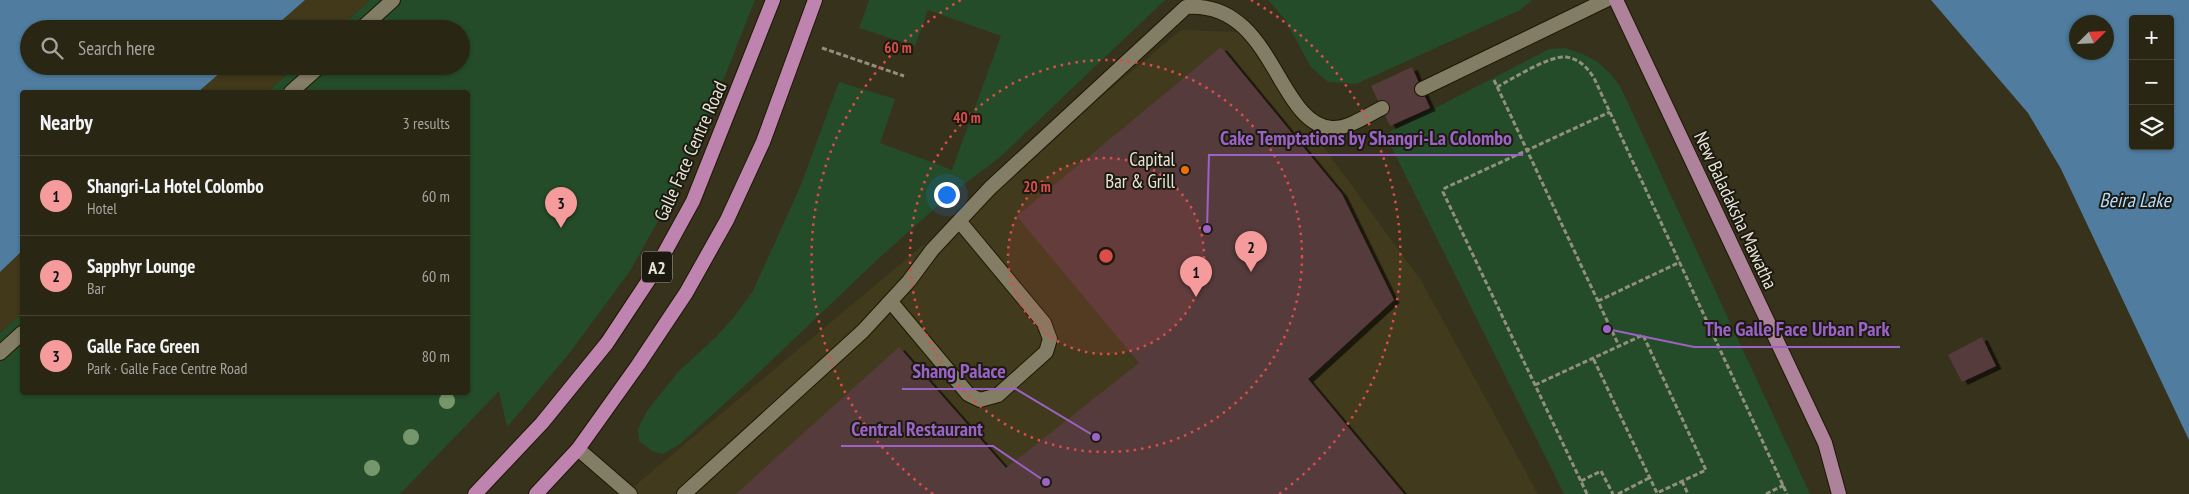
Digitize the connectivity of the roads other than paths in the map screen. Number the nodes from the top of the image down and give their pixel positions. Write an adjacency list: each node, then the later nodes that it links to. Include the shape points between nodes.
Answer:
1 (393, 0): 6 (street)
2 (773, 0): 16 (highway, Galle Face Centre Road / A2, via 693,201 654,272 607,343 542,423)
3 (815, 0): 15 (highway, A2, via 763,142 728,220 686,293)
4 (1606, 0): 8 (street)
5 (1616, 0): 20 (main road, New Baladaksha Mawatha, via 1825,444)
6 (371, 20)
7 (310, 75): 9 (street)
8 (1422, 89)
9 (293, 90)
10 (1382, 108): 11 (street, via 1350,124 1334,128 1319,126 1303,108 1251,21 1235,7 1201,1 1186,7 990,188)
11 (960, 222): 12 (street, via 932,250); 12 (street, via 1044,323 1050,339 1046,352 998,395 980,400 968,394)
12 (891, 302): 19 (street)
13 (20, 335): 14 (street)
14 (0, 353)
15 (578, 449): 17 (highway, A2); 18 (street)
16 (474, 494)
17 (536, 494)
18 (630, 494)
19 (684, 494)
20 (1839, 494)

